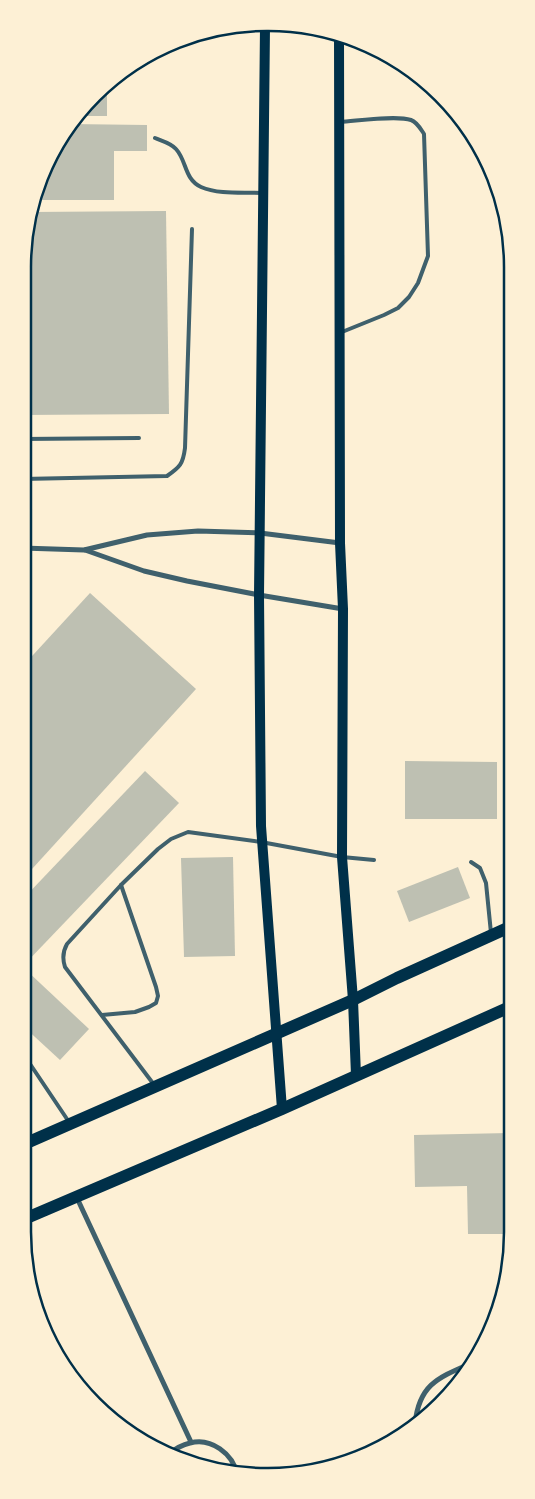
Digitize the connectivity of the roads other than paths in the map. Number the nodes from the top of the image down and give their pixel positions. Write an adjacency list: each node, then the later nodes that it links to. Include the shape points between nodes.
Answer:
1 (265, 31): 5 (main road)
2 (339, 43): 3 (main road)
3 (340, 122): 7 (main road); 7 (lane, via 400,118 419,125 424,134 428,256 418,283 398,308)
4 (155, 138): 5 (lane, via 175,148 190,179 201,187 218,192)
5 (263, 193): 11 (main road)
6 (192, 229): 10 (lane, via 184,459 167,476)
7 (340, 333): 12 (main road)
8 (139, 438): 9 (lane)
9 (31, 440)
10 (31, 479)
11 (260, 534): 12 (street); 14 (street, via 198,532 147,535); 15 (main road)
12 (340, 543): 16 (main road)
13 (31, 548): 14 (street)
14 (84, 550): 15 (street, via 144,571)
15 (260, 596): 16 (street); 17 (main road)
16 (344, 609): 18 (main road)
17 (261, 842): 18 (lane); 21 (lane, via 188,832 158,849); 27 (main road)
18 (342, 857): 19 (lane); 24 (main road)
19 (374, 860)
20 (471, 862): 23 (lane, via 480,868 486,883)
21 (121, 885): 26 (lane, via 64,949 64,967); 26 (lane, via 158,996 156,1003 143,1010)
22 (504, 930): 23 (main road)
23 (491, 936): 24 (main road)
24 (353, 1000): 27 (main road); 29 (main road)
25 (504, 1010): 29 (main road)
26 (102, 1015): 30 (lane)
27 (275, 1034): 30 (main road); 31 (main road)
28 (31, 1066): 32 (lane)
29 (356, 1075): 31 (main road)
30 (155, 1086): 32 (main road)
31 (282, 1109): 34 (main road)
32 (70, 1124): 33 (main road)
33 (31, 1141)
34 (76, 1196): 35 (main road); 38 (street)
35 (31, 1216)
36 (460, 1369): 37 (street, via 427,1387)
37 (416, 1415)
38 (191, 1442): 39 (street); 40 (street, via 217,1447 228,1455)
39 (175, 1449)
40 (234, 1465)

